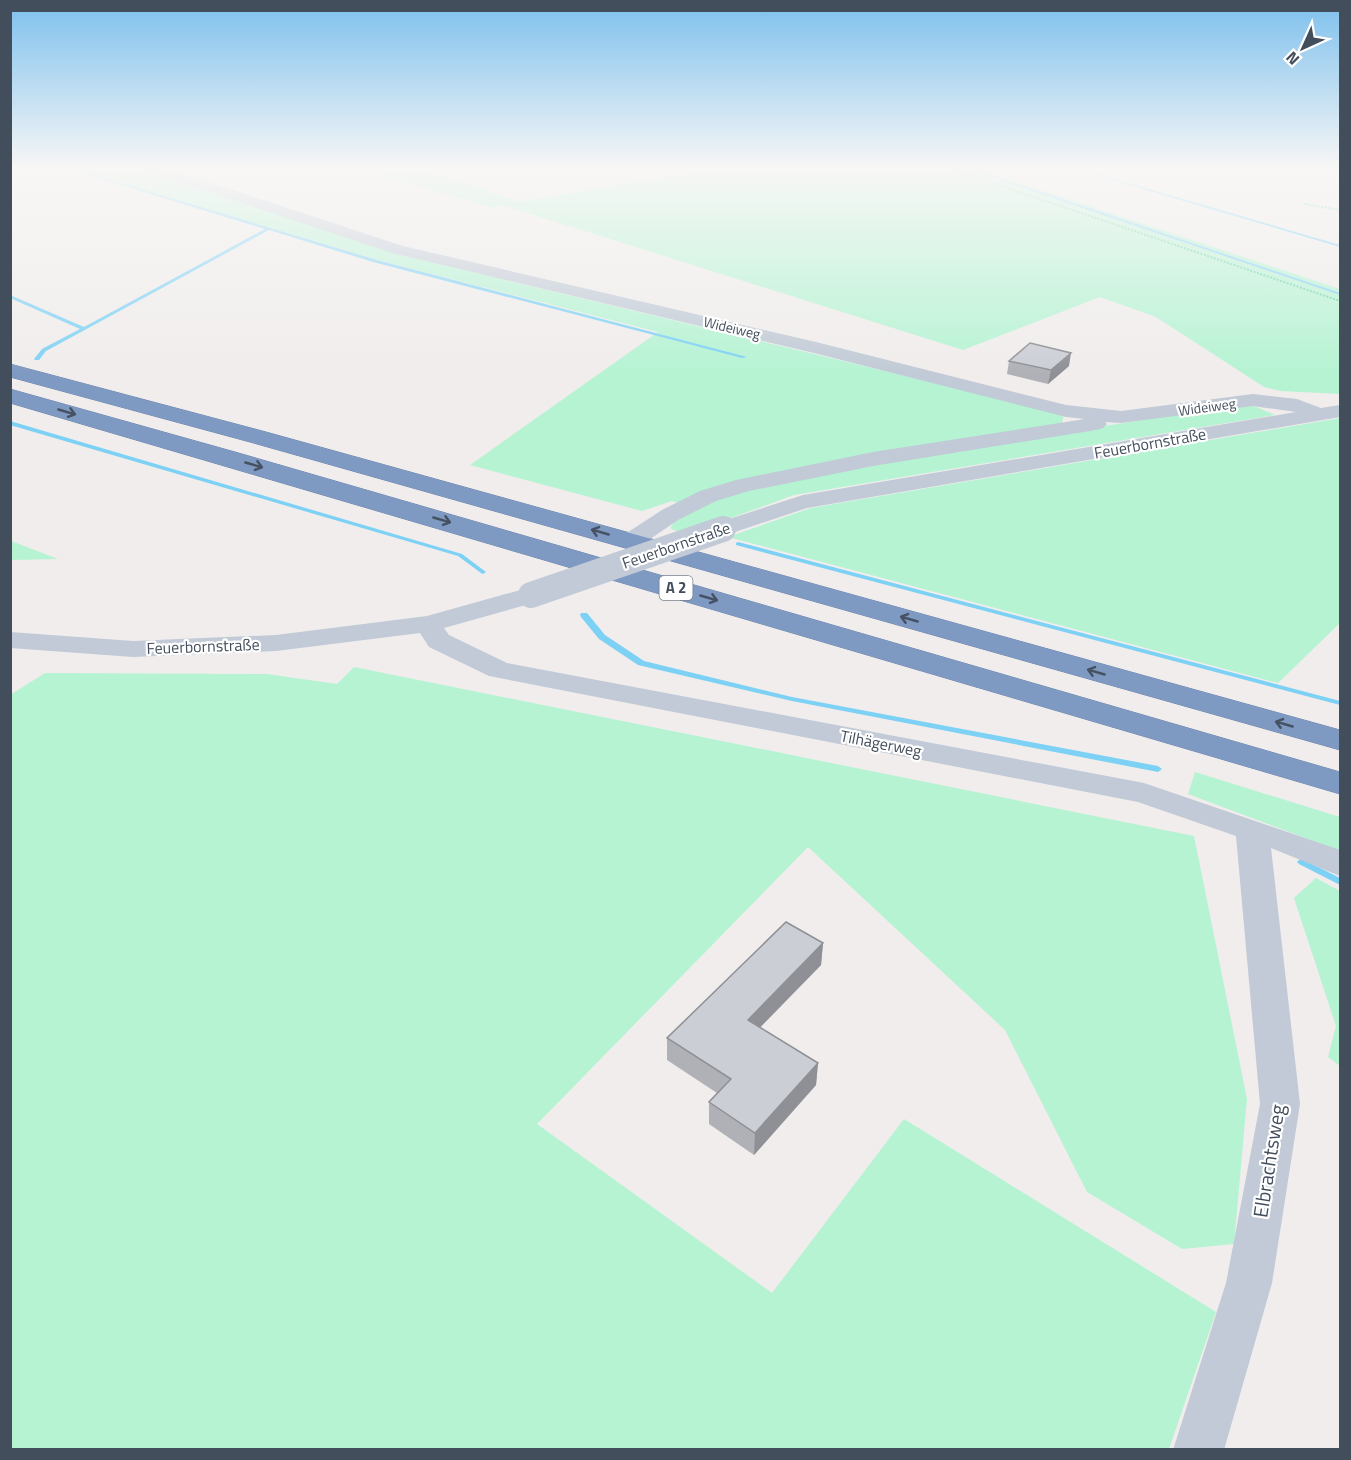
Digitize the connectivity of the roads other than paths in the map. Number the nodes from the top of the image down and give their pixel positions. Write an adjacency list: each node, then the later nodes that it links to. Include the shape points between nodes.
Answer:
1 (359, 237): 6 (street, Wideiweg, via 398,250 1066,411)
2 (10, 370): 7 (highway, A 2, one-way to 2)
3 (10, 396): 11 (highway, A 2, one-way to 11)
4 (1341, 411): 5 (street, Feuerbornstraße)
5 (1318, 414): 6 (street, Wideiweg, via 1297,405 1253,400 1154,414); 8 (street, Feuerbornstraße, bridge, via 803,502 531,595)
6 (1103, 416): 7 (street, via 1100,423 873,459 744,485 670,514)
7 (631, 541): 10 (highway, A 2, one-way to 7)
8 (428, 624): 9 (street, Feuerbornstraße, via 276,643 133,649); 12 (street, Tilhägerweg, via 440,641 499,670 1144,793)
9 (10, 639)
10 (1341, 740)
11 (1341, 783)
12 (1252, 830): 13 (street, Tilhägerweg); 14 (street, Elbrachtsweg, via 1280,1104 1249,1283)
13 (1341, 864)
14 (1198, 1449)

